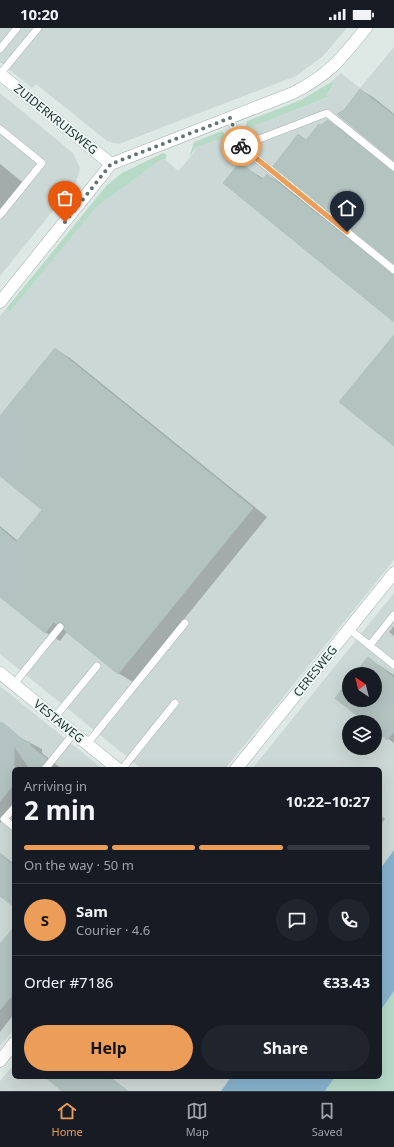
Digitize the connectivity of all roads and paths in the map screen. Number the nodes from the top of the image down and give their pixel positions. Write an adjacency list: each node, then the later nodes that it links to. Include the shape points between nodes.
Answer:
1 (17, 28): 4 (lane)
2 (38, 28): 5 (lane)
3 (366, 28): 6 (street, via 340,60 313,83)
4 (0, 49)
5 (0, 74): 9 (street, ZUIDERKRUISWEG)
6 (230, 118): 8 (lane); 9 (street)
7 (0, 129): 11 (lane, via 42,163)
8 (241, 146): 10 (lane, via 327,113); 12 (lane)
9 (111, 164): 13 (street)
10 (394, 167)
11 (0, 215)
12 (394, 270)
13 (0, 302)
14 (394, 574): 18 (street, CERESWEG)
15 (394, 615): 19 (lane)
16 (185, 623): 27 (lane)
17 (60, 627): 23 (lane)
18 (349, 629): 19 (lane); 31 (street, CERESWEG)
19 (370, 645): 20 (lane)
20 (394, 665)
21 (97, 666): 25 (lane)
22 (0, 673): 23 (street, VESTAWEG)
23 (14, 684): 25 (street, VESTAWEG)
24 (175, 703): 30 (lane)
25 (55, 717): 26 (street, VESTAWEG)
26 (74, 733): 27 (street, VESTAWEG); 28 (lane)
27 (87, 744): 29 (street, VESTAWEG)
28 (47, 767)
29 (116, 767)
30 (124, 767)
31 (238, 767)
32 (12, 810): 33 (lane, via 4,820)
33 (12, 826)
34 (12, 1046): 35 (street)
35 (0, 1061)

